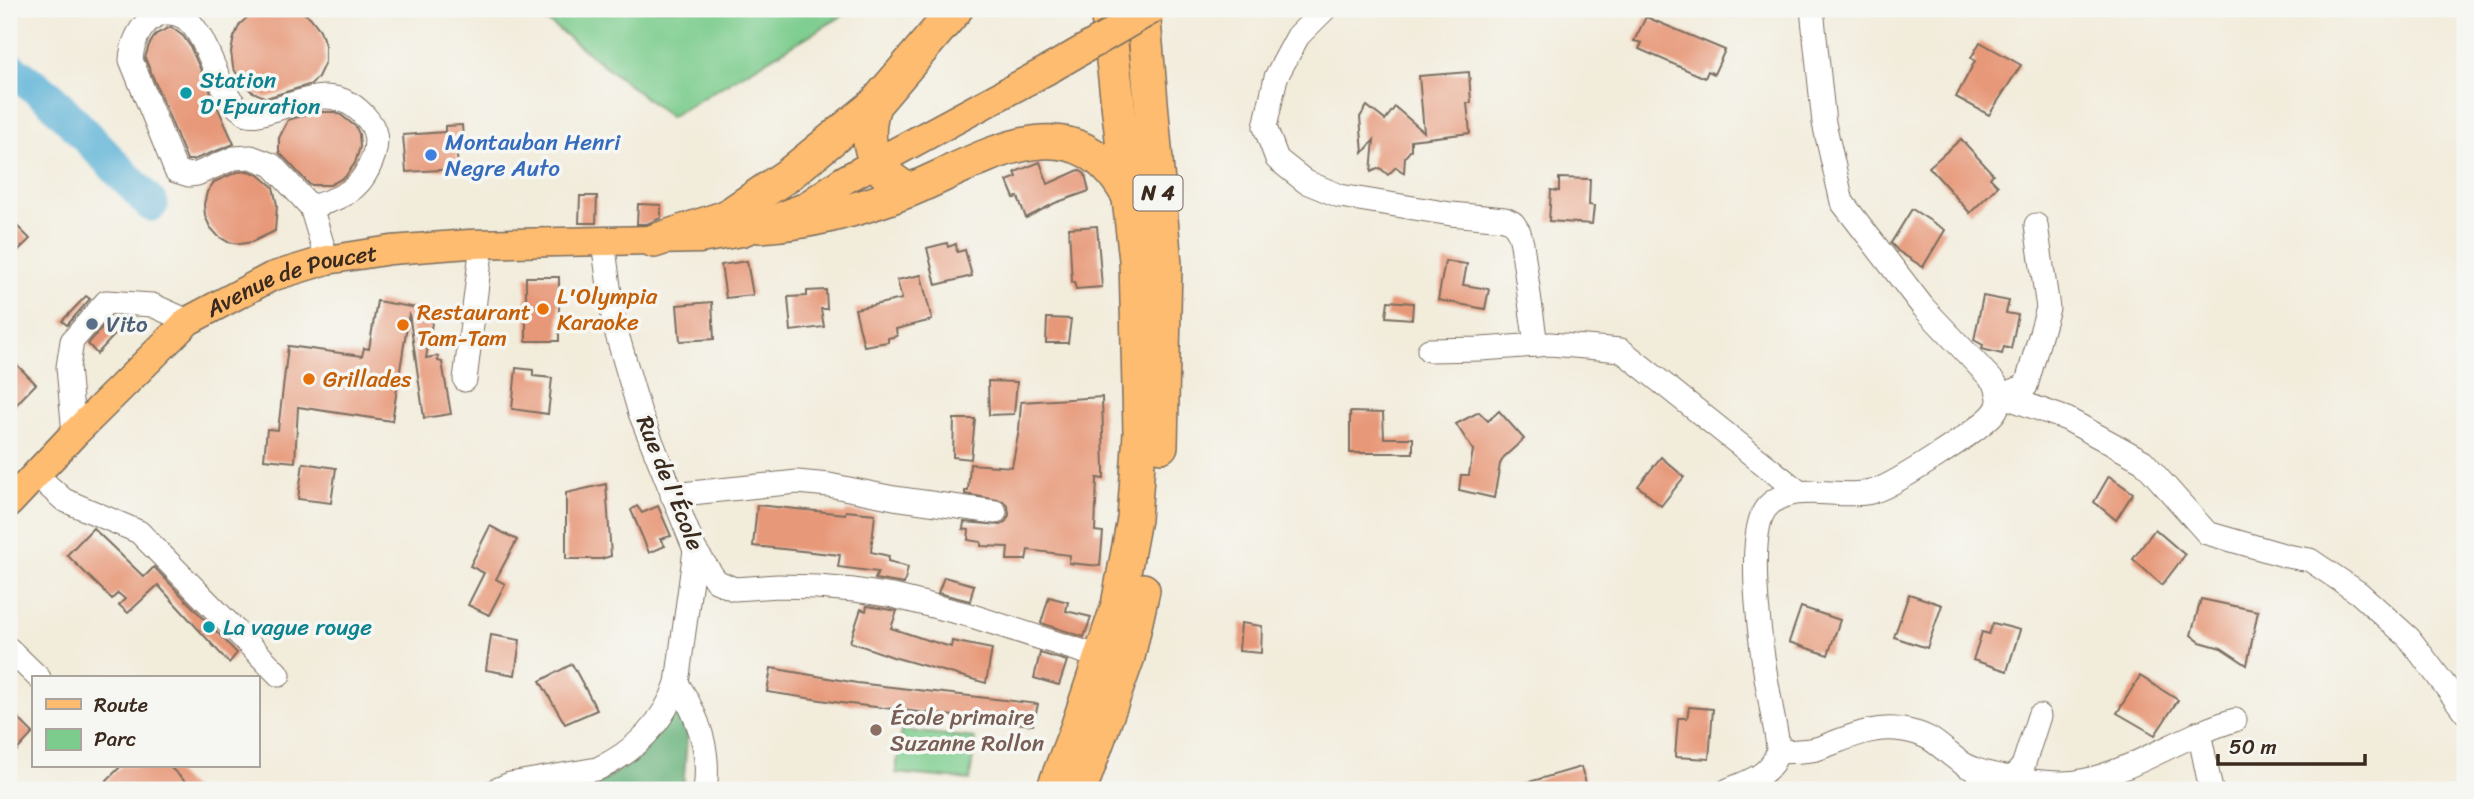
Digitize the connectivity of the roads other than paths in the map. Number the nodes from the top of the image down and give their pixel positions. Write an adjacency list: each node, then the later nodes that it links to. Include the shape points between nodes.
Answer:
1 (956, 9): 7 (highway)
2 (1107, 9): 12 (highway, N 4)
3 (1143, 9): 46 (highway, N 4, via 1165,265 1156,516 1128,657)
4 (1153, 9): 8 (main road, Avenue de Poucet, bridge)
5 (1325, 9): 21 (street, via 1298,36 1276,76 1265,127 1278,159 1306,181 1340,196 1491,216 1513,223 1522,244)
6 (1812, 9): 24 (street, via 1824,123 1842,202 1923,307 1995,383)
7 (874, 105): 8 (highway, via 869,133); 10 (highway)
8 (877, 162): 9 (main road, Avenue de Poucet); 11 (highway)
9 (844, 180): 10 (main road); 15 (main road, Avenue de Poucet, via 805,207)
10 (768, 190): 17 (highway, via 717,221)
11 (909, 190): 12 (highway, via 993,154 1051,141 1086,148 1116,174); 15 (highway, via 813,219)
12 (1126, 192): 33 (highway, N 4, via 1136,260 1140,433 1134,519 1118,605)
13 (311, 207): 13 (street, via 336,200 359,184 373,162 376,141 372,124 340,97 310,98 249,114 233,104 197,31 186,19 174,12 147,20 137,31 131,60 176,171 197,174 234,158 251,157 272,165); 19 (street)
14 (2036, 225): 24 (street, via 2048,308 2026,386)
15 (760, 226): 17 (main road, Avenue de Poucet, via 700,239)
16 (603, 241): 17 (main road, Avenue de Poucet); 18 (main road, Avenue de Poucet); 28 (street, Rue de l'École, via 614,324 640,413)
17 (654, 241)
18 (482, 244): 19 (main road, Avenue de Poucet); 23 (street)
19 (327, 260): 20 (main road, Avenue de Poucet, via 271,277)
20 (188, 321): 25 (main road, Avenue de Poucet); 25 (street, via 152,305 106,302 72,341 68,367)
21 (1536, 345): 22 (street); 27 (street, via 1621,350)
22 (1429, 349)
23 (465, 380)
24 (2000, 395): 27 (street, via 1993,414 1975,429 1895,482 1852,495); 37 (street, via 2067,419 2143,461 2207,533 2310,560 2359,593 2409,638)
25 (74, 434): 26 (main road, Avenue de Poucet)
26 (36, 475): 29 (main road, Avenue de Poucet); 34 (street, via 64,500 139,532)
27 (1799, 492): 41 (street, via 1768,505 1762,514 1756,554 1759,640)
28 (672, 495): 30 (street, via 797,482); 31 (street, Rue de l'École)
29 (9, 503)
30 (995, 512)
31 (695, 550): 33 (street, Rue de l'École, via 716,581 734,589 817,587 893,596); 36 (street)
32 (9, 649): 35 (street)
33 (1100, 657): 45 (highway, N 4)
34 (279, 675)
35 (37, 676)
36 (677, 682): 43 (street, via 654,726 611,763); 44 (street, via 700,728 707,761)
37 (2465, 712)
38 (2039, 716): 42 (street, via 2023,766)
39 (2235, 720): 40 (street)
40 (2199, 732): 42 (street, via 2080,782); 48 (street)
41 (1778, 752): 42 (street, via 1813,750 1862,732 1900,729 1930,737 1967,766); 47 (street, via 1760,776)
42 (2011, 780)
43 (496, 790)
44 (705, 790)
45 (1053, 790)
46 (1080, 790)
47 (1728, 790)
48 (2211, 790)

